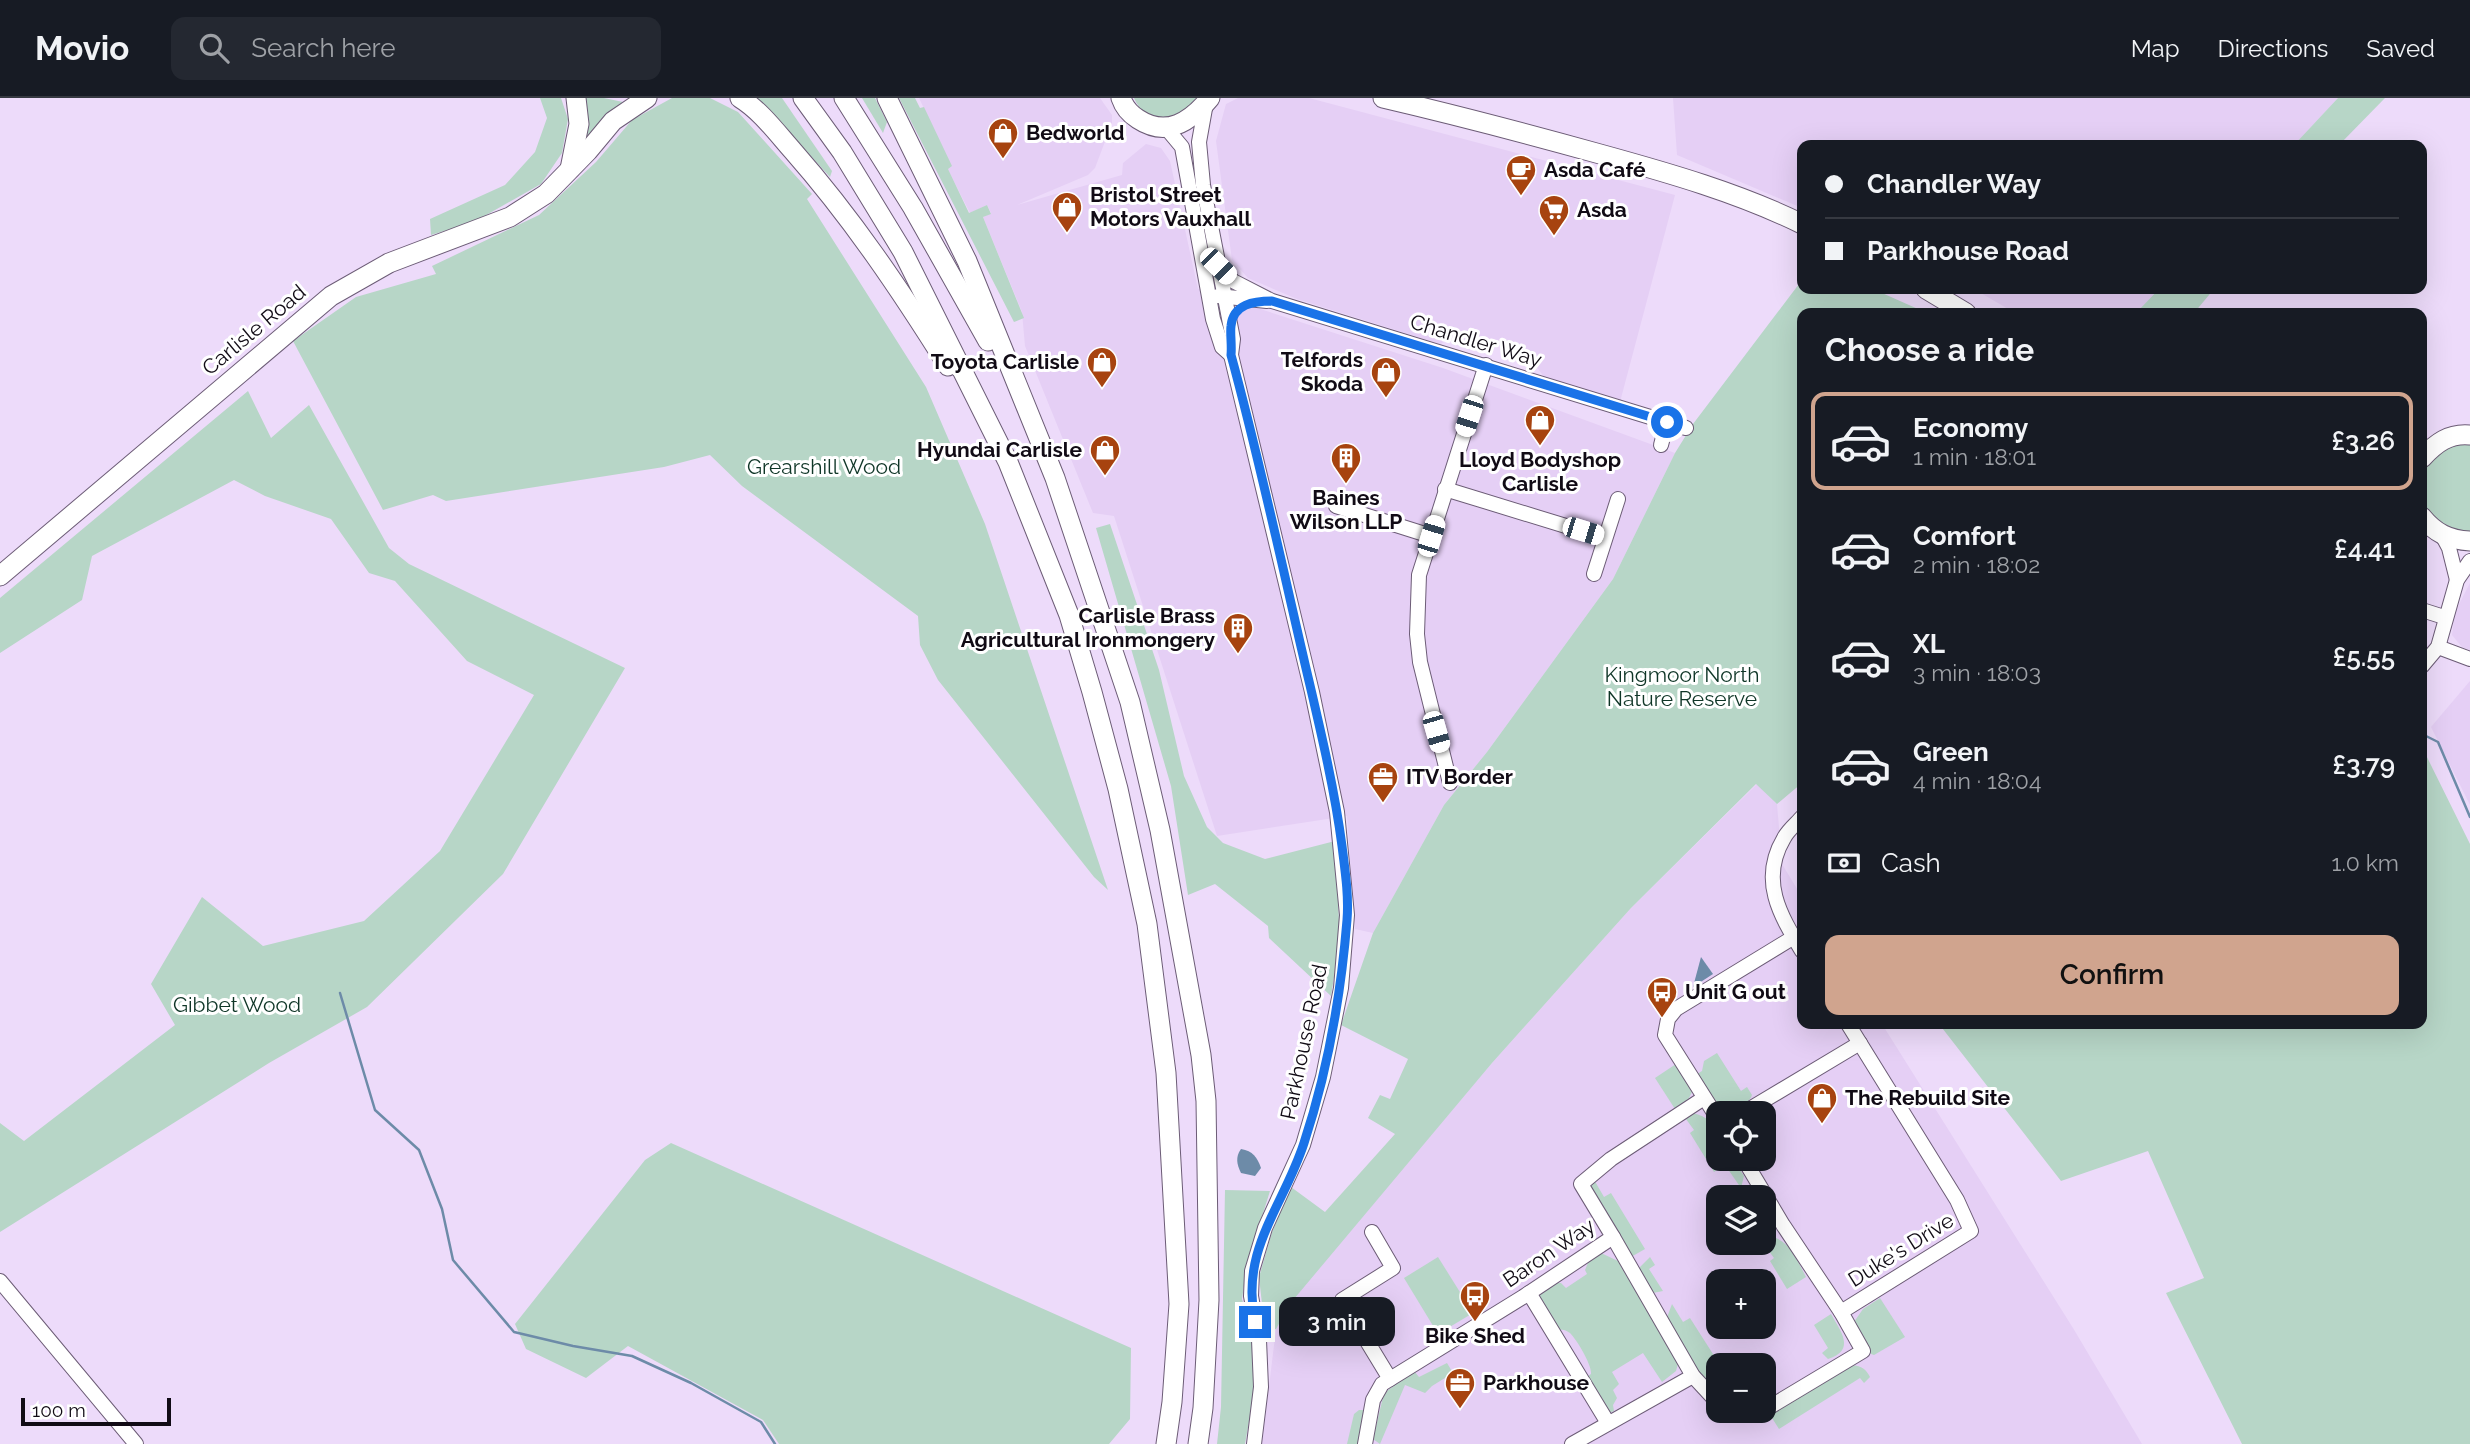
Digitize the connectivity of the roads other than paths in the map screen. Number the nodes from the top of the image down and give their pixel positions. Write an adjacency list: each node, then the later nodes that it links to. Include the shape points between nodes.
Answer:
1 (576, 98): 11 (highway, via 579,124)
2 (646, 98): 11 (highway, Carlisle Road, via 613,121)
3 (740, 98): 28 (highway, via 804,163 892,279)
4 (803, 98): 28 (highway, via 903,252)
5 (844, 98): 22 (highway, via 913,208)
6 (887, 98): 22 (highway, via 967,261)
7 (1383, 98): 12 (highway, via 1667,173)
8 (1121, 99): 10 (highway, via 1142,122)
9 (1208, 101): 10 (highway, via 1180,125); 13 (street, Chandler Way, via 1199,142 1203,185 1218,266)
10 (1167, 129): 15 (street, Parkhouse Road, via 1182,147 1186,162)
11 (569, 170): 38 (highway, Carlisle Road, via 546,194 510,217 389,263 331,296)
12 (1797, 222)
13 (1227, 287): 15 (street, Chandler Way); 16 (street, Chandler Way); 17 (street, Chandler Way); 19 (street, Parkhouse Road)
14 (1934, 294): 18 (highway)
15 (1209, 295): 20 (street, Parkhouse Road, via 1222,348)
16 (1255, 301): 17 (street, Chandler Way); 19 (street, via 1241,307)
17 (1272, 301): 21 (street, Chandler Way)
18 (1958, 308)
19 (1231, 327): 20 (street, Parkhouse Road)
20 (1231, 355): 68 (street, Parkhouse Road, via 1338,812 1347,915 1341,988 1323,1077 1303,1145 1265,1228 1252,1271 1261,1387)
21 (1486, 365): 23 (street, Chandler Way); 29 (street)
22 (1025, 406): 67 (highway, via 1055,478 1130,702 1160,830 1201,1055 1209,1300)
23 (1667, 422): 24 (street, Chandler Way); 26 (street)
24 (1686, 428)
25 (2468, 433): 27 (highway, via 2444,439)
26 (1661, 445)
27 (2427, 453)
28 (1008, 462): 66 (highway, via 1069,615 1118,789 1147,924 1166,1073 1179,1304)
29 (1445, 489): 33 (street); 34 (street)
30 (1618, 499): 34 (street)
31 (1336, 506): 33 (street)
32 (2429, 526): 35 (highway, via 2457,540); 39 (street, via 2451,559)
33 (1431, 536): 45 (street, via 1419,575 1417,634)
34 (1605, 538): 37 (street)
35 (2470, 541)
36 (2470, 562): 39 (street)
37 (1594, 574)
38 (0, 576)
39 (2457, 580): 41 (street)
40 (2427, 612): 41 (street)
41 (2444, 617): 42 (street)
42 (2438, 647): 43 (street); 44 (street)
43 (2470, 659)
44 (2427, 660)
45 (1450, 783)
46 (1797, 823): 47 (street, via 1784,837 1772,886 1774,900)
47 (1794, 937): 48 (street); 51 (street, via 1676,1009 1668,1019 1665,1035)
48 (1797, 942)
49 (1851, 1029): 50 (street, Duke's Drive)
50 (1860, 1043): 53 (street); 59 (street, Duke's Drive, via 1957,1200 1971,1231)
51 (1704, 1098): 52 (street); 56 (street, Baron Way, via 1581,1184)
52 (1706, 1101)
53 (1763, 1101)
54 (1751, 1171): 59 (street)
55 (1372, 1232): 61 (street, via 1393,1268 1342,1300)
56 (1613, 1237): 58 (street, Baron Way); 60 (street)
57 (0, 1281): 65 (street)
58 (1530, 1293): 61 (street, Baron Way); 64 (street)
59 (1841, 1312): 63 (street, Duke's Drive, via 1863,1351)
60 (1693, 1376): 62 (street); 64 (street)
61 (1390, 1379): 69 (street, Baron Way, via 1373,1400)
62 (1706, 1390)
63 (1776, 1403)
64 (1608, 1423): 70 (street)
65 (136, 1444)
66 (1166, 1444)
67 (1198, 1444)
68 (1254, 1444)
69 (1365, 1444)
70 (1572, 1444)

